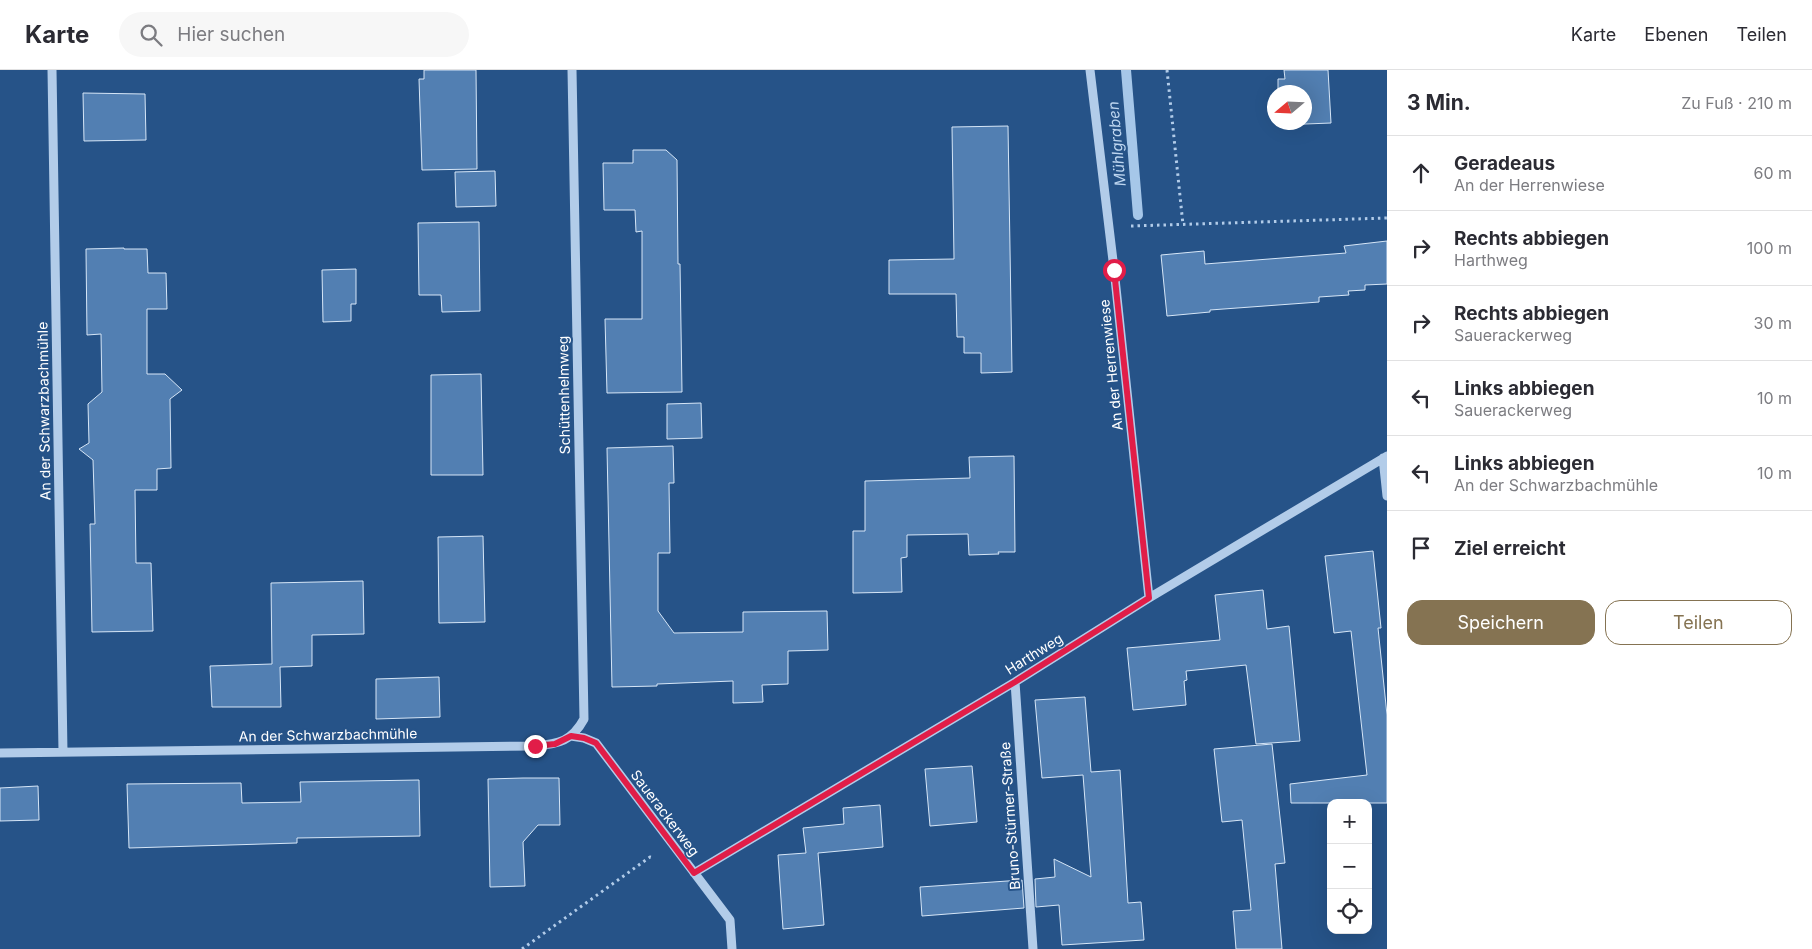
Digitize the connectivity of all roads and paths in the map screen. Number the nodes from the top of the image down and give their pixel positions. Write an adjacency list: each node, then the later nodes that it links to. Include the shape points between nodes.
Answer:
1 (52, 70): 13 (street, An der Schwarzbachmühle)
2 (572, 70): 12 (street, Schüttenhelmweg, via 584,719)
3 (1090, 70): 7 (street, An der Herrenwiese)
4 (1167, 70): 6 (path)
5 (1387, 218): 6 (path)
6 (1183, 225): 7 (path)
7 (1108, 226): 10 (street, An der Herrenwiese)
8 (1385, 457): 9 (street); 10 (street, Harthweg)
9 (1387, 496)
10 (1149, 598): 11 (street, Harthweg)
11 (1015, 682): 15 (street, Harthweg); 18 (street, Bruno-Stürmer-Straße)
12 (571, 736): 13 (street, An der Schwarzbachmühle, via 555,744 535,746); 15 (street, Sauerackerweg, via 596,743)
13 (63, 752): 14 (street, An der Schwarzbachmühle)
14 (0, 753)
15 (694, 873): 16 (path, via 650,857); 17 (street, Sauerackerweg, via 730,920)
16 (522, 949)
17 (732, 949)
18 (1033, 949)

